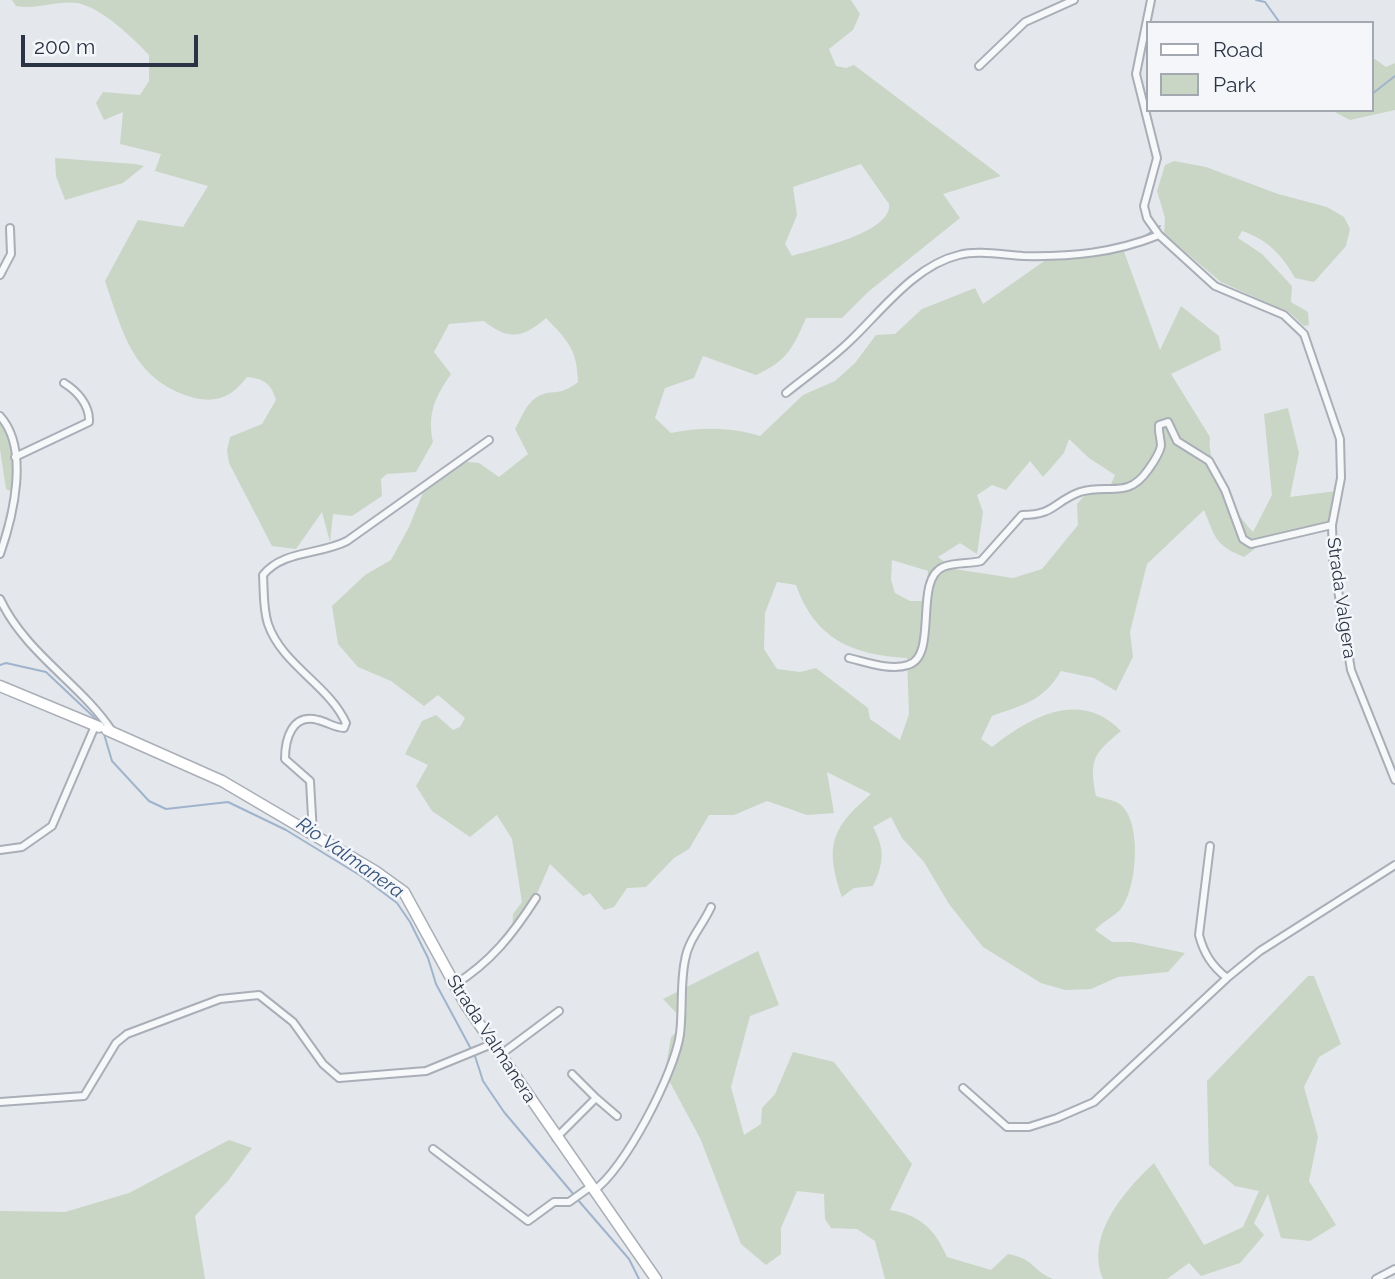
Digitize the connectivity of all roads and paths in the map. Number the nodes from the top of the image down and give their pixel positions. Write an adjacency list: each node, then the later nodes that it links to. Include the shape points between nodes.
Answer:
1 (1074, 0): 5 (street, via 1036,14)
2 (1151, 0): 3 (street, Strada Valgera)
3 (1147, 21)
4 (1146, 25): 7 (street, Strada Valgera, via 1136,74 1157,158 1144,206)
5 (979, 66)
6 (10, 229): 8 (street, via 11,254)
7 (1158, 234): 10 (street, via 1133,245 1079,257 961,254 934,264); 14 (street, Strada Valgera, via 1215,286 1284,315 1304,334 1339,439 1341,478)
8 (0, 275)
9 (64, 383): 13 (street, via 79,396 89,422)
10 (786, 393)
11 (0, 416): 13 (street)
12 (489, 440): 21 (street, via 347,541 287,558 263,575 264,606 277,641 336,703 346,723 339,728 307,719 290,731 285,759 310,781)
13 (15, 457): 15 (street, via 17,499)
14 (1332, 525): 17 (street, via 1251,544 1243,539 1209,461 1177,441 1164,422 1159,425 1159,451 1138,484 1091,489 1047,513 1022,515 981,561 944,567 935,574 923,644 913,663 892,665); 20 (street, Strada Valgera, via 1351,670)
15 (0, 554)
16 (0, 599): 19 (street, via 39,655 97,708)
17 (849, 658)
18 (0, 686): 19 (street, Strada Valmanera)
19 (104, 729): 21 (street, Strada Valmanera, via 222,781); 23 (street, via 52,826 22,848)
20 (1395, 780)
21 (313, 834): 28 (street, Strada Valmanera, via 404,892)
22 (1210, 846): 27 (street, via 1199,935 1214,967)
23 (0, 849)
24 (1395, 865): 27 (street, via 1260,951)
25 (536, 898): 28 (street, via 493,956)
26 (711, 908): 39 (street, via 685,959 680,1036 672,1063 626,1154 606,1182)
27 (1227, 978): 33 (street, via 1094,1102 1057,1118 1028,1127 1007,1126)
28 (454, 985): 30 (street, Strada Valmanera)
29 (559, 1011): 31 (street)
30 (492, 1044): 31 (street, Strada Valmanera); 35 (street, via 426,1071 339,1078 323,1064 293,1021 259,995 220,999 127,1034 116,1043 84,1096)
31 (500, 1055): 37 (street, Strada Valmanera)
32 (572, 1074): 34 (street)
33 (963, 1088)
34 (596, 1098): 36 (street); 37 (street)
35 (0, 1102)
36 (617, 1116)
37 (556, 1138): 39 (street, Strada Valmanera)
38 (433, 1149): 39 (street, via 528,1220 554,1202 569,1202)
39 (592, 1189): 41 (street, Strada Valmanera)
40 (1395, 1269): 42 (street)
41 (656, 1279)
42 (1376, 1279)

